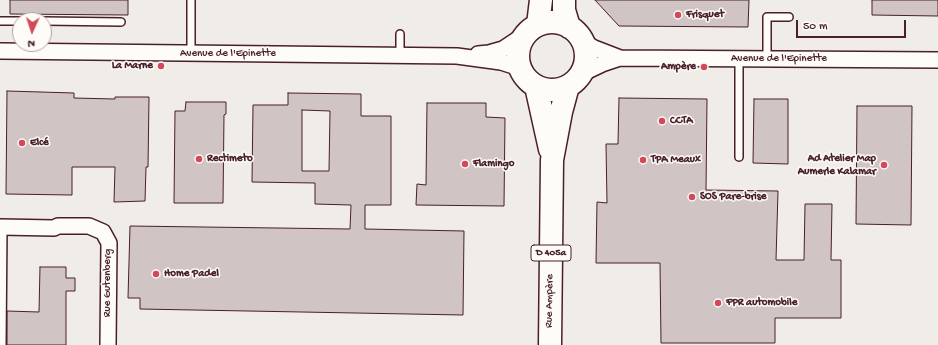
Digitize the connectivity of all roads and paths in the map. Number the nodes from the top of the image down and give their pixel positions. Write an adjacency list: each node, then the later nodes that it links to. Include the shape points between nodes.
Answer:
1 (191, 0): 13 (lane)
2 (541, 0): 9 (main road)
3 (564, 0): 11 (main road, via 564,10)
4 (789, 17): 18 (lane, via 767,17)
5 (0, 21): 6 (lane)
6 (12, 21)
7 (52, 22): 8 (lane)
8 (121, 22)
9 (532, 29): 11 (main road, via 548,22 559,23); 15 (street, Avenue de l'Epinette, via 503,48 489,53); 20 (main road, via 522,40 519,49)
10 (400, 34): 14 (lane)
11 (576, 34): 16 (street, Avenue de l'Epinette, via 594,48); 21 (main road, via 586,57 585,66)
12 (0, 51): 13 (street, Avenue de l'Epinette)
13 (191, 54): 14 (street, Avenue de l'Epinette)
14 (400, 55): 15 (street, Avenue de l'Epinette)
15 (457, 56): 20 (street, Avenue de l'Epinette, via 501,62)
16 (620, 58): 17 (street, Avenue de l'Epinette); 21 (street, Avenue de l'Epinette, via 602,64)
17 (739, 59): 18 (street, Avenue de l'Epinette); 23 (lane)
18 (767, 59): 19 (street, Avenue de l'Epinette)
19 (938, 60)
20 (520, 68): 22 (main road)
21 (575, 80): 22 (main road, via 558,90); 24 (main road, Rue Ampère / D 405a, via 561,112)
22 (536, 86): 24 (main road, Rue Ampère / D 405a)
23 (739, 157)
24 (552, 160): 28 (main road, Rue Ampère / D 405a)
25 (2, 227): 26 (lane); 27 (street, Rue Gutenberg, via 90,226 103,232 108,243)
26 (2, 345)
27 (108, 345)
28 (550, 345)

